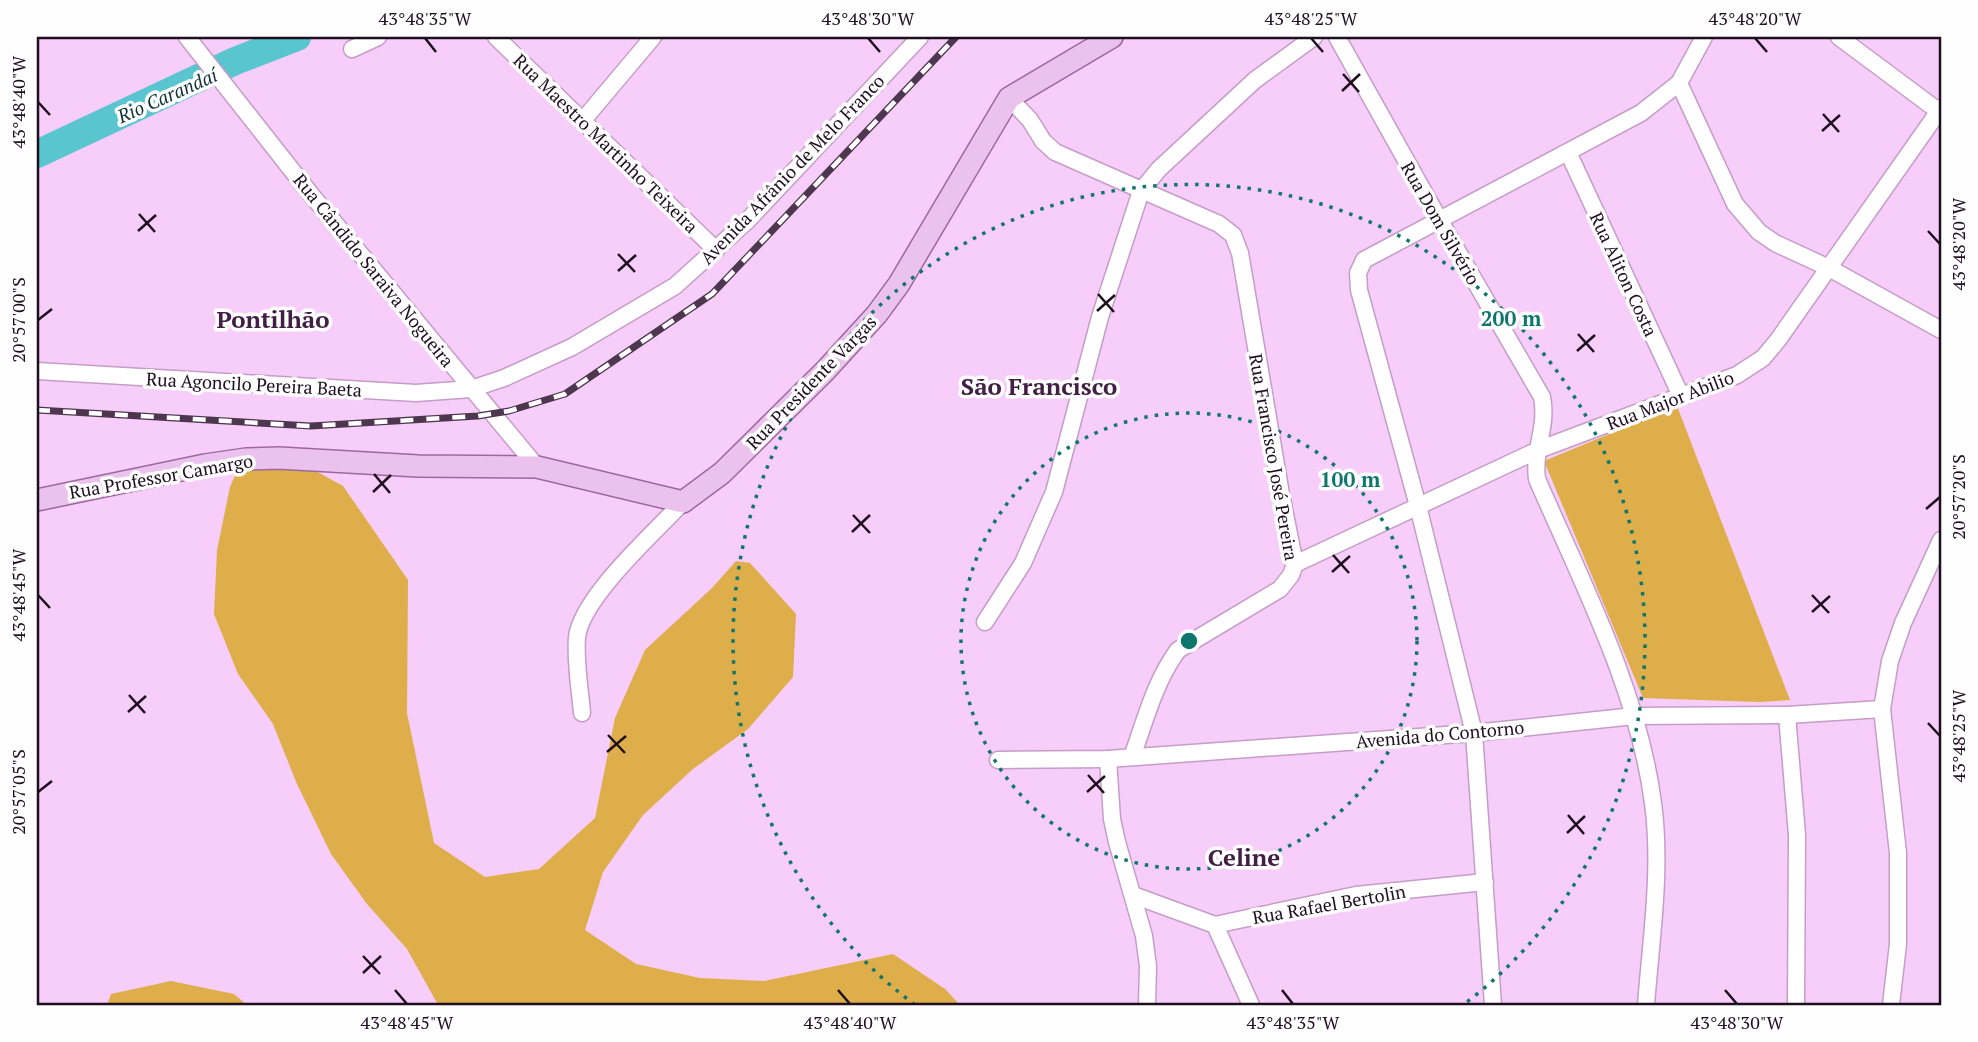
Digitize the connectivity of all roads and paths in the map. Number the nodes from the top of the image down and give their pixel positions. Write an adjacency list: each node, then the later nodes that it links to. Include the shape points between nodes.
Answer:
1 (378, 37): 11 (street)
2 (496, 37): 15 (street, Rua Maestro Martinho Teixeira)
3 (653, 37): 15 (street)
4 (920, 37): 19 (street, Avenida Afrânio de Melo Franco)
5 (1112, 37): 13 (main road, Rua Presidente Vargas)
6 (1314, 37): 17 (street, via 1255,80)
7 (1337, 37): 18 (street, Rua Dom Silvério)
8 (1704, 37): 12 (street)
9 (1839, 37): 14 (street)
10 (191, 41): 23 (street, Rua Cândido Saraiva Nogueira)
11 (352, 49)
12 (1679, 83): 16 (street, via 1640,113); 20 (street, via 1746,219 1775,243)
13 (1009, 98): 17 (street, via 1055,152); 28 (main road, Rua Presidente Vargas, via 877,314 722,473)
14 (1941, 111): 20 (street, Rua Major Abilio)
15 (584, 119): 19 (street, Rua Maestro Martinho Teixeira)
16 (1568, 152): 18 (street); 24 (street, Rua Aliton Costa)
17 (1141, 191): 31 (street, Rua Francisco José Pereira, via 1219,224 1233,235 1240,253); 32 (street, via 1100,317 1054,492 1023,563)
18 (1440, 221): 25 (street, Rua Dom Silvério, via 1542,397 1545,413); 29 (street, via 1364,260 1358,273)
19 (716, 250): 23 (street, Avenida Afrânio de Melo Franco, via 675,286 614,324)
20 (1829, 268): 21 (street); 24 (street, Rua Major Abilio, via 1763,358 1737,375)
21 (1941, 330)
22 (37, 371): 23 (street, Rua Agoncilo Pereira Baeta, via 416,393)
23 (471, 389): 26 (street, Rua Cândido Saraiva Nogueira)
24 (1681, 396): 25 (street, Rua Major Abilio)
25 (1538, 450): 29 (street, Rua Major Abilio); 36 (street, Rua Dom Silvério, via 1537,479 1612,653)
26 (537, 467): 27 (main road, Rua Professor Camargo, via 246,459); 28 (main road, Rua Professor Camargo)
27 (37, 499)
28 (683, 502): 34 (street, Rua Presidente Vargas, via 582,618 577,657)
29 (1418, 506): 31 (street, Rua Major Abilio); 37 (street)
30 (1941, 540): 33 (street, via 1903,623 1890,661)
31 (1295, 564): 38 (street, Rua Francisco José Pereira, via 1280,589 1178,650 1156,690)
32 (985, 622)
33 (1882, 709): 35 (street, Avenida do Contorno); 49 (street, via 1898,853 1898,944)
34 (582, 713)
35 (1787, 715): 36 (street, Avenida do Contorno); 48 (street, via 1797,835)
36 (1634, 716): 37 (street, Avenida do Contorno); 47 (street, Rua Dom Silvério, via 1653,803 1656,850)
37 (1474, 733): 38 (street, Avenida do Contorno); 41 (street)
38 (1132, 757): 39 (street, Avenida do Contorno)
39 (1108, 759): 40 (street, Avenida do Contorno); 42 (street, via 1112,819)
40 (998, 760)
41 (1485, 882): 43 (street, Rua Rafael Bertolin, via 1356,895); 46 (street)
42 (1133, 895): 43 (street); 44 (street, via 1148,966)
43 (1214, 925): 45 (street)
44 (1147, 1005)
45 (1251, 1005)
46 (1493, 1005)
47 (1646, 1005)
48 (1796, 1005)
49 (1891, 1005)

